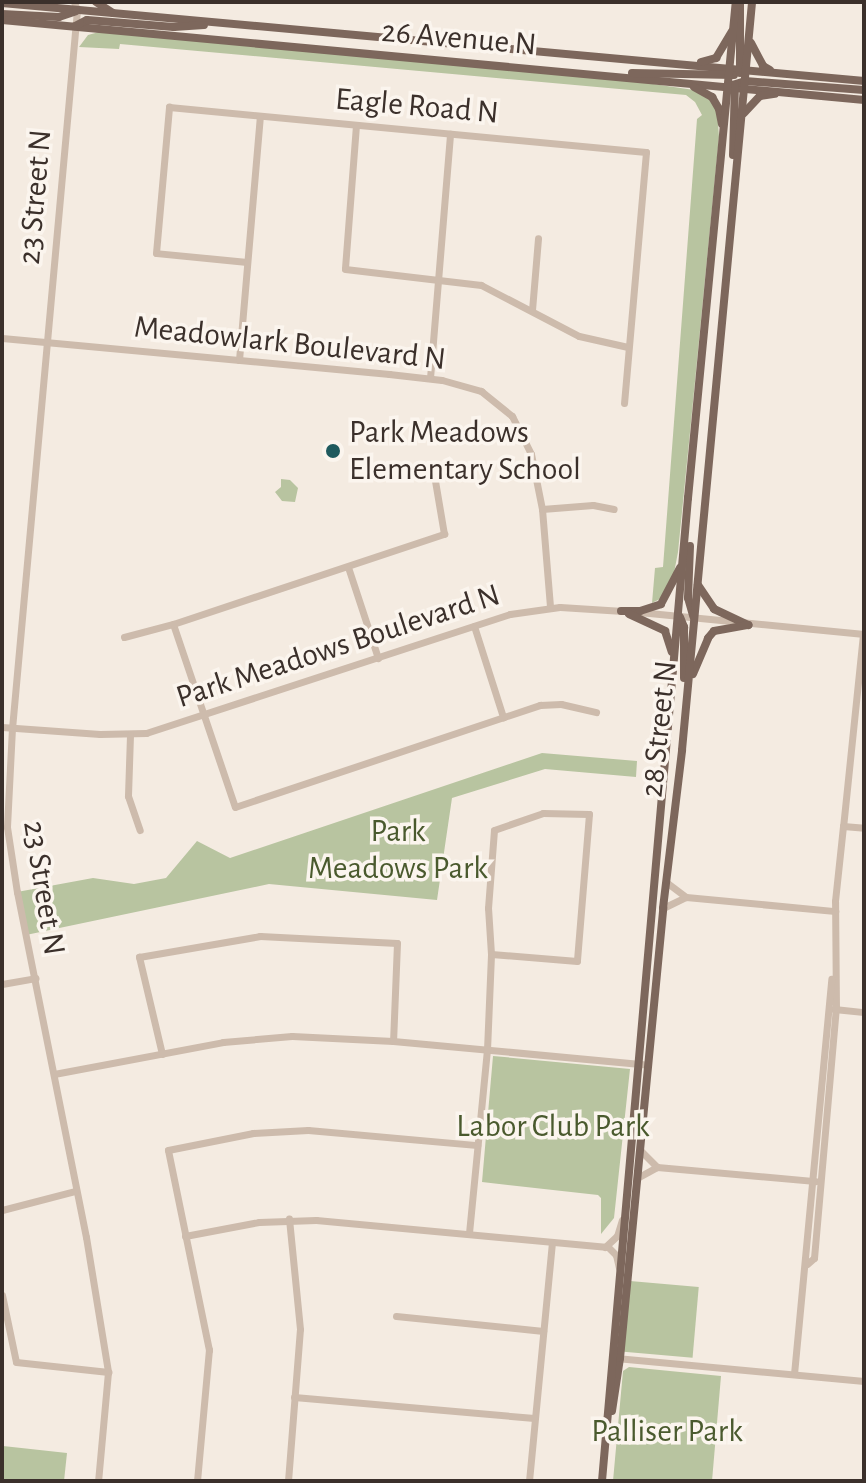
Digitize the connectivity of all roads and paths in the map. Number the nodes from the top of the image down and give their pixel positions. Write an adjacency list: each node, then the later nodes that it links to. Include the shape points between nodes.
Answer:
1 (54, 2): 7 (main road)
2 (96, 2): 8 (main road)
3 (738, 2): 12 (main road, 28 Street N); 17 (main road)
4 (752, 2): 13 (main road, 28 Street N)
5 (2, 3): 7 (main road, 26 Avenue N)
6 (78, 5): 7 (main road, 26 Avenue N); 8 (main road, 26 Avenue N); 9 (main road, via 59,17); 11 (street, 23 Street N)
7 (41, 6)
8 (113, 14): 10 (main road, 26 Avenue N)
9 (2, 17): 11 (main road, 26 Avenue N)
10 (215, 23): 11 (main road, via 174,27 87,20); 14 (main road, 26 Avenue N)
11 (75, 26): 15 (main road, 26 Avenue N); 34 (street, 23 Street N)
12 (734, 27): 14 (main road, via 716,58); 17 (main road, 28 Street N)
13 (749, 33): 16 (main road, via 763,66); 17 (main road, 28 Street N)
14 (691, 64): 17 (main road, 26 Avenue N)
15 (571, 72): 17 (main road); 18 (main road, 26 Avenue N)
16 (775, 72): 17 (main road, 26 Avenue N); 19 (main road, 26 Avenue N)
17 (737, 78): 18 (main road, 26 Avenue N); 20 (main road); 21 (main road, 26 Avenue N); 24 (main road, 28 Street N); 27 (main road, 28 Street N); 28 (main road)
18 (666, 81): 27 (main road, via 702,89 712,97)
19 (864, 81)
20 (864, 90)
21 (787, 92): 22 (main road, 26 Avenue N); 24 (main road, via 760,96)
22 (864, 100)
23 (260, 116): 25 (street, Eagle Road N); 30 (street); 30 (street, Eagle Road N, via 169,107 156,253)
24 (742, 117): 28 (main road, 28 Street N)
25 (356, 125): 26 (street, Eagle Road N); 31 (street, via 345,269)
26 (450, 134): 31 (street); 35 (street, Eagle Road N, via 646,152)
27 (724, 137): 40 (main road, 28 Street N)
28 (734, 192): 45 (main road, 28 Street N)
29 (538, 238): 32 (street)
30 (247, 262): 36 (street)
31 (438, 279): 32 (street, via 481,285); 37 (street)
32 (532, 310): 35 (street, via 581,337)
33 (2, 338): 34 (street, Meadowlark Boulevard N)
34 (47, 343): 36 (street, Meadowlark Boulevard N); 62 (street, 23 Street N)
35 (628, 347): 38 (street, Eagle Road N)
36 (239, 360): 37 (street, Meadowlark Boulevard N)
37 (430, 378): 41 (street, Meadowlark Boulevard N, via 474,388 505,408 529,446)
38 (624, 403)
39 (435, 481): 44 (street, via 444,534)
40 (688, 498): 43 (main road, 28 Street N); 49 (main road, via 688,598)
41 (542, 509): 42 (street); 46 (street, Meadowlark Boulevard N)
42 (614, 509)
43 (684, 557): 47 (main road, via 661,604); 48 (main road, 28 Street N)
44 (348, 567): 50 (street); 55 (street)
45 (698, 583): 49 (main road, 28 Street N); 51 (main road, via 714,609)
46 (550, 607): 47 (street, Park Meadows Boulevard N); 52 (street, Park Meadows Boulevard N)
47 (621, 611): 48 (street, Park Meadows Boulevard N); 56 (main road, via 665,631)
48 (679, 617): 49 (street, Park Meadows Boulevard N); 56 (main road, 28 Street N); 64 (main road, via 684,627)
49 (694, 619): 51 (street, Park Meadows Boulevard N); 57 (main road, 28 Street N)
50 (173, 624): 54 (street); 59 (street)
51 (748, 625): 53 (street, Park Meadows Boulevard N); 57 (main road, via 714,631)
52 (474, 626): 55 (street, Park Meadows Boulevard N); 60 (street)
53 (863, 634): 65 (street)
54 (124, 637)
55 (378, 658): 59 (street, Park Meadows Boulevard N)
56 (674, 673): 82 (main road, 28 Street N)
57 (688, 687): 64 (main road, 28 Street N)
58 (596, 712): 60 (street, via 550,703)
59 (205, 716): 60 (street, via 235,807); 63 (street, Park Meadows Boulevard N)
60 (503, 717)
61 (2, 727): 62 (street, Park Meadows Boulevard N)
62 (12, 728): 63 (street, Park Meadows Boulevard N); 74 (street, 23 Street N, via 8,841)
63 (130, 735): 67 (street, via 128,796)
64 (682, 750): 68 (main road, 28 Street N)
65 (843, 826): 66 (street); 71 (street)
66 (864, 828)
67 (140, 830)
68 (666, 882): 69 (street); 70 (main road, 28 Street N)
69 (686, 897): 70 (street); 71 (street)
70 (663, 908): 82 (main road, 28 Street N)
71 (835, 911): 73 (street)
72 (491, 954): 72 (street, via 488,907 494,830 543,813 589,814 577,961); 80 (street)
73 (833, 965): 76 (street); 77 (street)
74 (35, 978): 75 (street); 83 (street, 23 Street N)
75 (2, 984)
76 (826, 1008): 77 (street); 88 (street)
77 (836, 1009): 78 (street); 89 (street)
78 (864, 1012)
79 (393, 1041): 80 (street); 81 (street, via 268,1037); 81 (street, via 397,943 260,936 139,957)
80 (487, 1050): 82 (street); 84 (street)
81 (162, 1054): 83 (street)
82 (644, 1064): 85 (main road, 28 Street N); 92 (main road, 28 Street N)
83 (54, 1074): 90 (street, 23 Street N)
84 (477, 1145): 94 (street); 95 (street, via 308,1130 253,1133 168,1150)
85 (640, 1150): 86 (street); 87 (main road, 28 Street N)
86 (657, 1167): 87 (street); 88 (street)
87 (637, 1178): 103 (main road, 28 Street N)
88 (810, 1180): 89 (street); 98 (street, via 803,1256)
89 (821, 1181): 98 (street, via 814,1258)
90 (75, 1191): 91 (street); 104 (street, 23 Street N)
91 (2, 1210)
92 (623, 1218): 97 (street, via 617,1236); 99 (main road, 28 Street N)
93 (289, 1219): 94 (street); 95 (street); 107 (street, via 300,1329)
94 (469, 1233): 96 (street)
95 (185, 1236): 110 (street, via 209,1350)
96 (552, 1242): 97 (street); 102 (street)
97 (605, 1247): 99 (street, via 616,1255)
98 (807, 1264): 105 (street)
99 (619, 1271): 103 (main road, 28 Street N)
100 (3, 1301): 104 (street, via 16,1362)
101 (396, 1316): 102 (street)
102 (543, 1331): 108 (street)
103 (615, 1358): 105 (street); 113 (main road, 28 Street N)
104 (108, 1372): 109 (street, 23 Street N)
105 (794, 1374): 106 (street)
106 (864, 1381)
107 (294, 1397): 108 (street); 111 (street)
108 (534, 1418): 112 (street)
109 (98, 1481)
110 (197, 1481)
111 (288, 1481)
112 (529, 1481)
113 (602, 1481)

